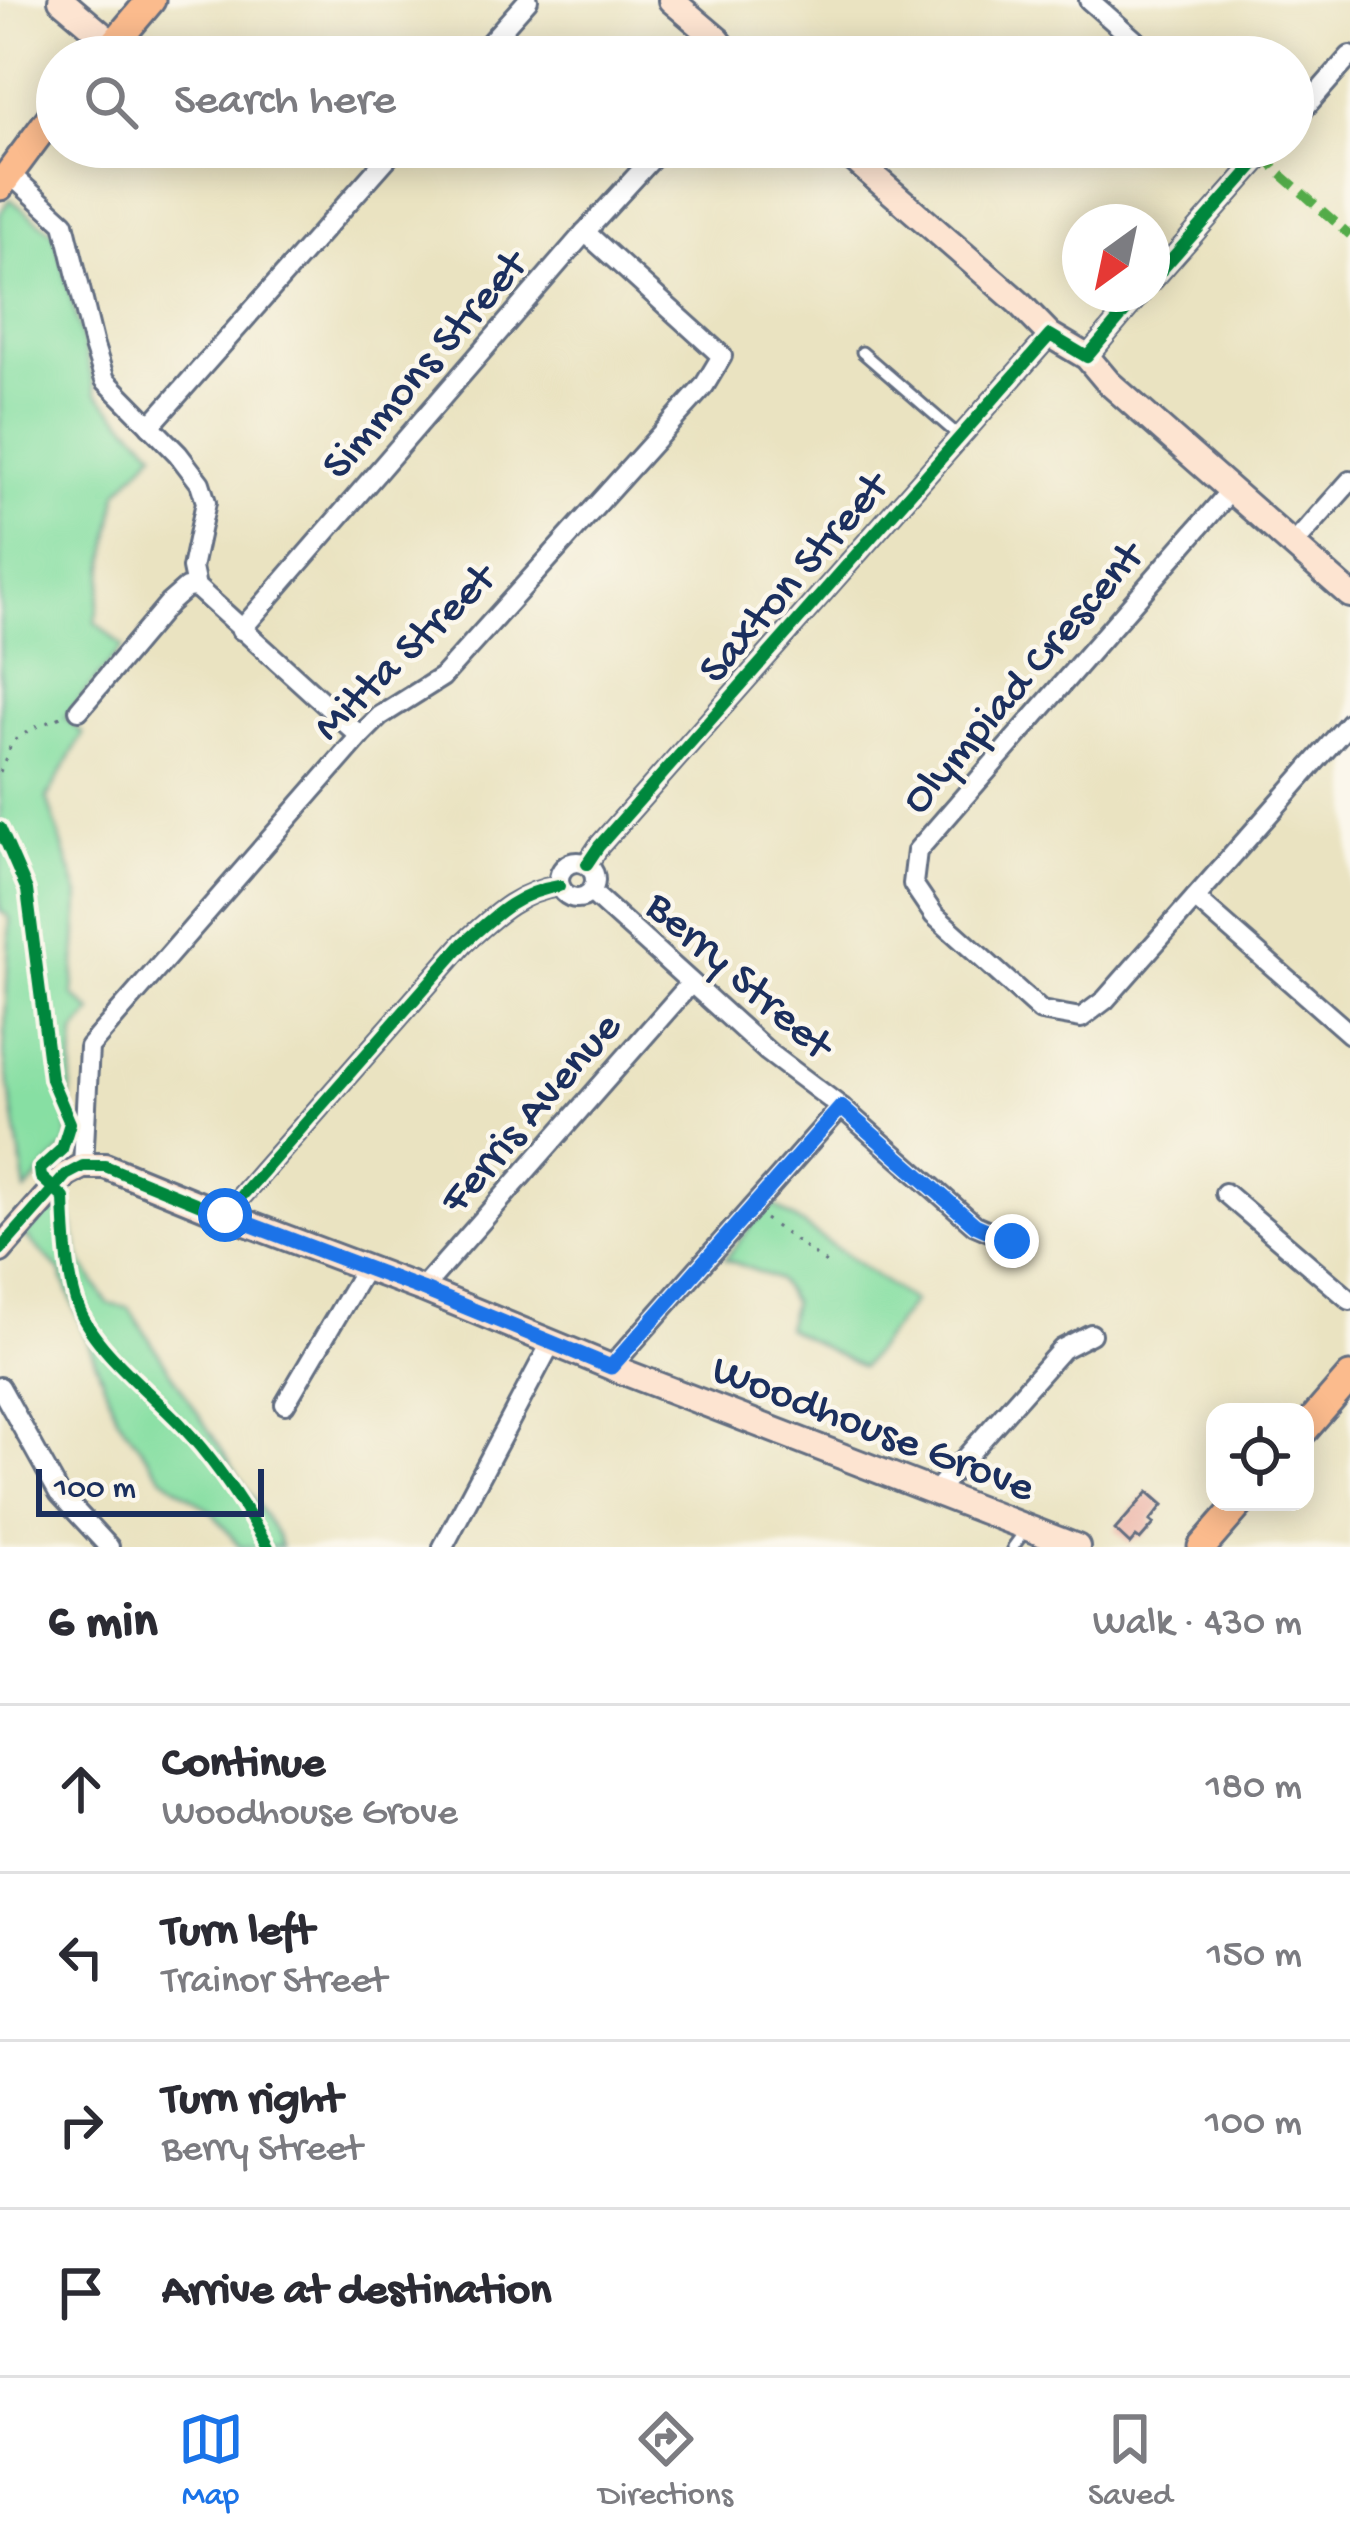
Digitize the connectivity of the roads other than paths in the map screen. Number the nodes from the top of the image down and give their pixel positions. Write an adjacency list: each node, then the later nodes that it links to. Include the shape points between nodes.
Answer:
1 (61, 0): 6 (street)
2 (152, 0): 7 (main road)
3 (528, 0): 8 (street)
4 (671, 0): 9 (street)
5 (1089, 0): 10 (street)
6 (94, 36)
7 (121, 36)
8 (496, 36)
9 (713, 36)
10 (1130, 36)
11 (1350, 56): 12 (street)
12 (1314, 97)
13 (36, 138): 18 (main road)
14 (379, 168): 25 (street)
15 (644, 168): 19 (street, Simmons Street)
16 (864, 168): 22 (street)
17 (1247, 168): 20 (street)
18 (5, 180): 25 (street, via 64,223 105,380)
19 (585, 232): 32 (street, Simmons Street); 35 (street, Mitta Street, via 722,356 704,386 442,677)
20 (1170, 260)
21 (1126, 312): 24 (street)
22 (1050, 335): 24 (street); 26 (street, Saxton Street)
23 (862, 352): 26 (lane)
24 (1087, 357): 28 (street)
25 (150, 426): 30 (street, via 200,483 206,502 192,568)
26 (959, 436): 36 (street, Saxton Street)
27 (1350, 481): 29 (street)
28 (1231, 490): 29 (street); 39 (street, Olympiad Crescent, via 917,851 913,884 934,915 1041,1011 1081,1018)
29 (1293, 545): 31 (street)
30 (196, 587): 32 (street); 33 (street, via 169,603)
31 (1350, 595)
32 (242, 630): 35 (street)
33 (79, 710)
34 (1350, 722): 39 (street, Olympiad Crescent)
35 (360, 736): 43 (street, Mitta Street, via 89,1046)
36 (587, 864): 37 (street, via 563,868); 38 (street, via 596,878)
37 (559, 886): 38 (street, via 571,898); 45 (street, via 503,907 464,944)
38 (591, 892): 40 (street, Berry Street)
39 (1195, 898): 41 (street)
40 (692, 983): 42 (street, Berry Street); 49 (street, Ferris Avenue)
41 (1350, 1034)
42 (841, 1107): 46 (street, Berry Street, via 975,1225); 53 (street)
43 (82, 1166): 45 (street, Woodhouse Grove, via 105,1166); 47 (street)
44 (1226, 1193): 50 (street)
45 (225, 1215): 48 (street, Woodhouse Grove)
46 (1012, 1241)
47 (0, 1250)
48 (365, 1268): 49 (street, Woodhouse Grove); 56 (street)
49 (422, 1289): 52 (street, Woodhouse Grove)
50 (1350, 1300)
51 (1091, 1334): 58 (street, via 1062,1349)
52 (551, 1343): 53 (street, Woodhouse Grove); 62 (street)
53 (611, 1367): 58 (street, Woodhouse Grove)
54 (1350, 1377): 57 (main road)
55 (0, 1387): 61 (street, via 58,1493)
56 (285, 1404)
57 (1314, 1419)
58 (935, 1492): 60 (street, Woodhouse Grove)
59 (1233, 1511): 64 (main road)
60 (1020, 1537): 63 (street, Woodhouse Grove)
61 (109, 1547)
62 (443, 1547)
63 (1077, 1547)
64 (1202, 1547)

